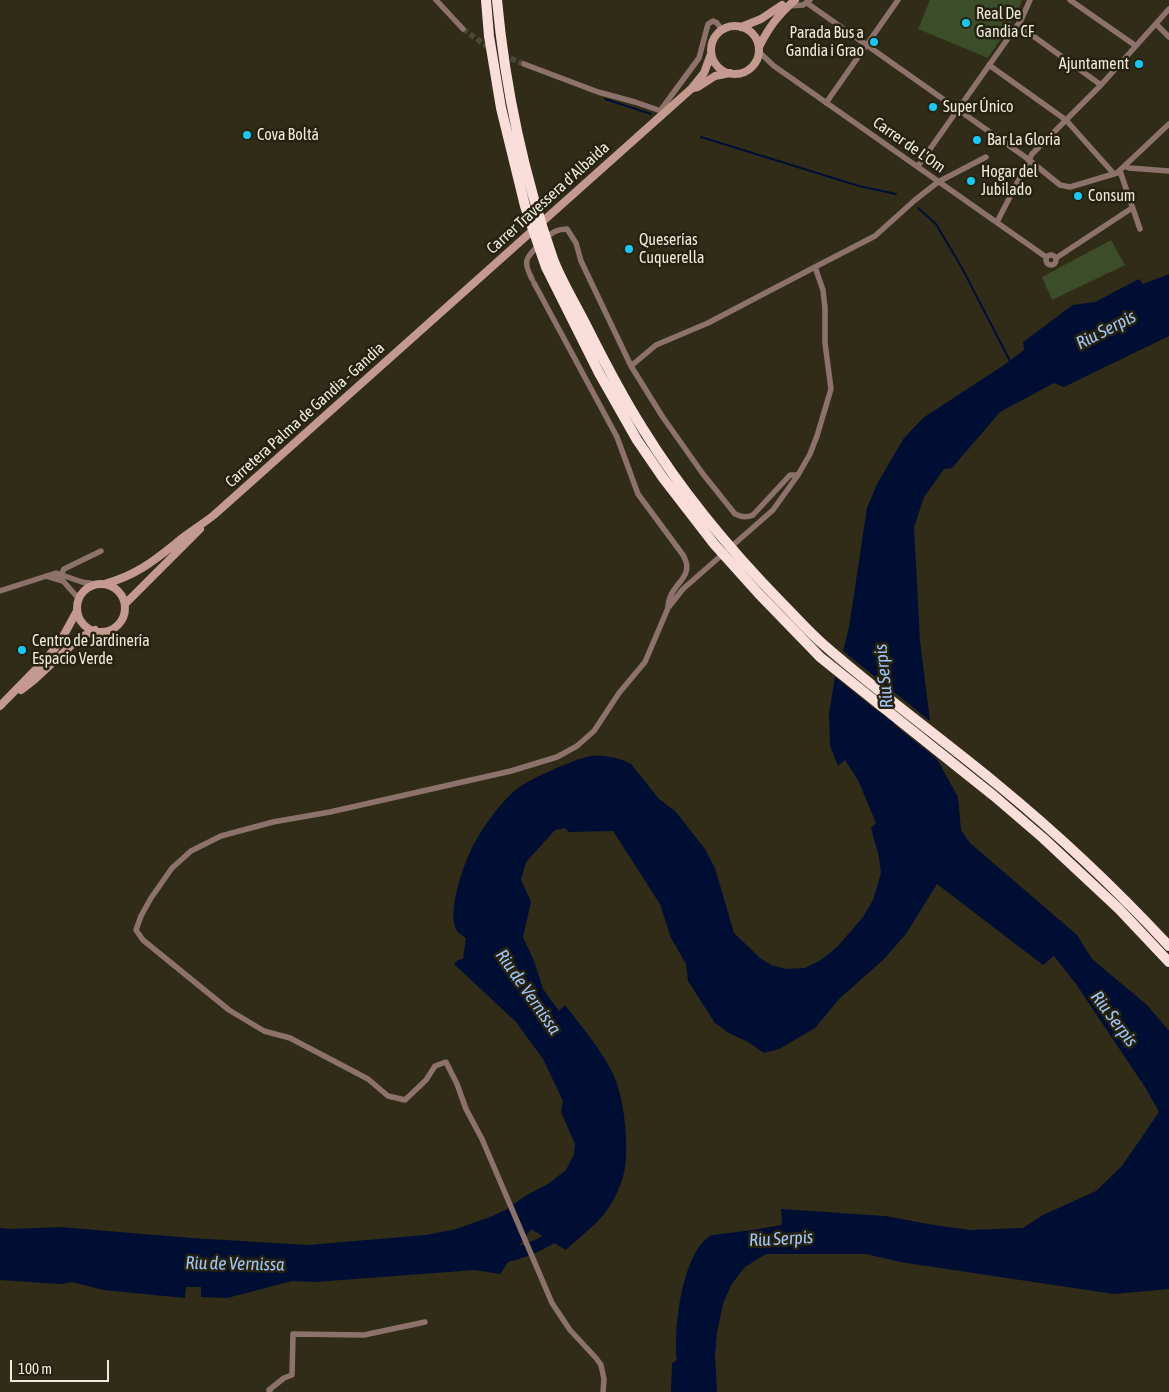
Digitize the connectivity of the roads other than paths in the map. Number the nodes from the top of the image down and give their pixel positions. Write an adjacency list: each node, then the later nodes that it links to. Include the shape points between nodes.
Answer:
1 (436, 0): 14 (street)
2 (486, 0): 38 (highway, via 501,108)
3 (497, 0): 38 (highway)
4 (795, 0): 9 (main road)
5 (898, 0): 17 (street)
6 (1030, 0): 12 (street)
7 (1070, 0): 18 (street)
8 (809, 1): 9 (street); 17 (street)
9 (788, 3): 13 (main road); 19 (main road, via 771,24)
10 (1169, 9): 11 (street)
11 (1156, 24): 16 (street); 18 (street)
12 (1018, 25): 22 (street); 24 (street)
13 (741, 27): 15 (main road); 19 (main road, via 753,34)
14 (463, 29)
15 (722, 30): 20 (main road, via 713,40); 28 (street, via 713,21 708,24 699,58)
16 (1169, 37)
17 (866, 44): 26 (street); 27 (street)
18 (1136, 46): 24 (street)
19 (759, 49): 23 (main road, via 749,69); 26 (street, Carrer de L'Om, via 774,66)
20 (711, 54): 23 (main road, via 718,66); 25 (main road, Carrer Travessera d'Albaida, via 704,74)
21 (524, 64): 28 (street, via 598,92)
22 (989, 65): 27 (street); 29 (street)
23 (730, 73): 25 (main road, Carrer Travessera d'Albaida, via 715,76)
24 (1101, 85): 29 (street)
25 (691, 89): 28 (main road, Carrer Travessera d'Albaida)
26 (826, 103): 33 (street, Carrer de L'Om)
27 (958, 108): 32 (street); 33 (street)
28 (662, 111): 44 (main road, Carrer Travessera d'Albaida)
29 (1066, 120): 32 (street); 36 (street)
30 (1169, 124): 34 (street)
31 (986, 157): 37 (street)
32 (1028, 159): 36 (street, via 1060,185 1070,187); 40 (street)
33 (918, 166): 37 (street, Carrer de L'Om)
34 (1125, 166): 35 (street); 36 (street)
35 (1169, 171)
36 (1117, 173): 39 (street)
37 (938, 182): 40 (street, Carrer de L'Om); 43 (street, via 875,236)
38 (530, 203): 42 (highway)
39 (1132, 208): 40 (street, Carrer de L'Om, via 1056,258 1053,255 1046,257); 41 (street)
40 (996, 222)
41 (1140, 229)
42 (550, 264): 63 (highway, via 642,429 696,505 766,586 822,644 1050,829 1127,901); 64 (highway, via 613,399 637,440 714,544 820,658 1043,838 1119,909)
43 (815, 267): 45 (street, via 708,323 656,345); 46 (street, via 825,308 825,343 831,389 818,436)
44 (422, 328): 47 (main road, Carretera Palma de Gandia - Gandia)
45 (630, 366): 46 (street, via 703,474 735,514 741,517 753,515 790,475); 58 (street, via 576,243 567,229 554,231 527,257 526,266 617,437 638,494 686,560 687,572 672,590)
46 (798, 475): 58 (street, via 773,510 683,589)
47 (206, 522): 54 (main road, Carretera Palma de Gandia - Gandia, via 186,534 151,564 130,575); 57 (main road, Carretera Palma de Gandia - Gandia)
48 (101, 551): 49 (street)
49 (73, 566): 50 (street); 52 (street)
50 (62, 573): 51 (street); 52 (street); 53 (street)
51 (46, 576): 53 (street); 55 (street)
52 (73, 577): 54 (street, via 82,582)
53 (63, 581): 56 (street)
54 (100, 584): 56 (main road, via 89,587); 57 (main road, via 118,591)
55 (0, 591)
56 (79, 599): 59 (main road)
57 (125, 604): 60 (main road, via 122,620 117,626)
58 (668, 608): 67 (street, via 645,662 594,731 577,746 558,757 512,771 221,836 191,851 172,868 151,898 136,930 138,936 230,1010 264,1031 290,1038 368,1079 388,1096 405,1100 426,1080 435,1066 446,1062 552,1303 570,1330 601,1365)
59 (77, 611): 60 (main road, via 83,623); 61 (main road, via 60,642)
60 (95, 630): 61 (main road, via 78,639)
61 (7, 700): 62 (main road)
62 (0, 706)
63 (1169, 946)
64 (1169, 962)
65 (425, 1322): 66 (street, via 364,1335 293,1334 292,1375 284,1378)
66 (270, 1392)
67 (603, 1392)

